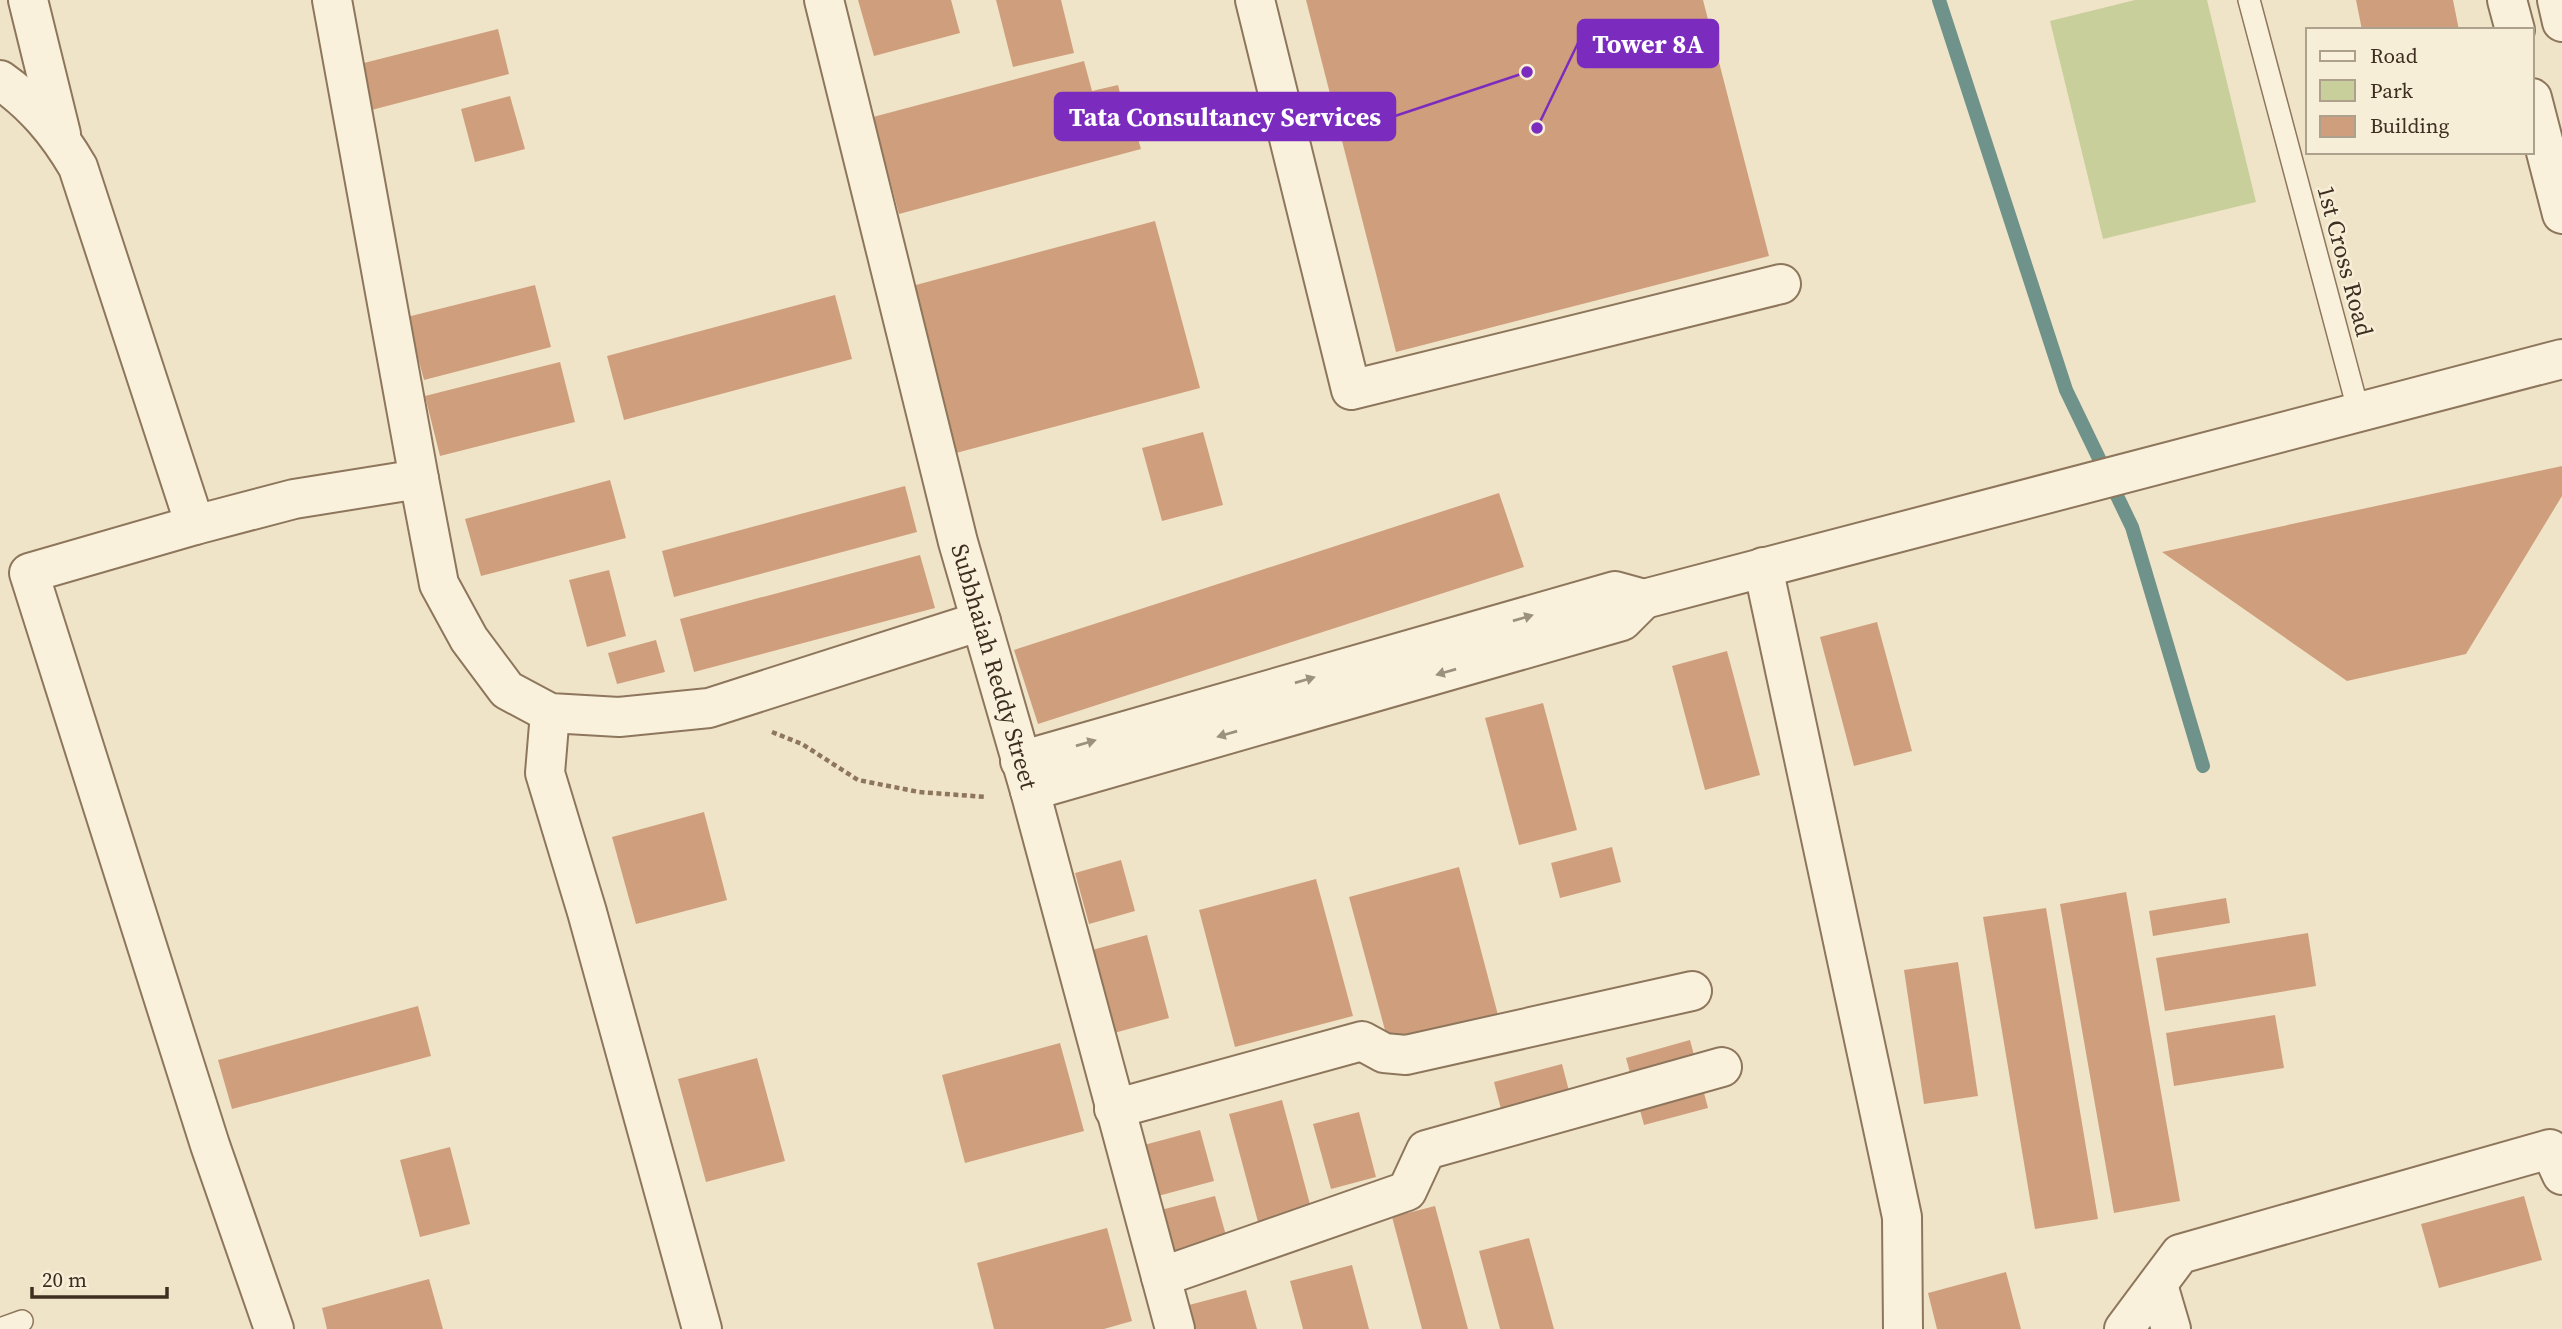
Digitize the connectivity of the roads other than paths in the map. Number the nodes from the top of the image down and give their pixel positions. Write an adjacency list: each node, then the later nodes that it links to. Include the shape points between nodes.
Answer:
1 (28, 0): 12 (street)
2 (332, 0): 17 (street)
3 (824, 0): 20 (street, Subbhaiah Reddy Street)
4 (1255, 0): 14 (street, via 1351,390)
5 (2249, 0): 16 (lane, 1st Cross Road)
6 (2507, 0): 9 (street)
7 (2557, 0): 8 (street)
8 (2562, 22)
9 (2514, 28)
10 (0, 80): 12 (street, via 43,115)
11 (2534, 106): 13 (street)
12 (62, 139): 18 (street, via 78,167)
13 (2562, 214)
14 (1781, 284)
15 (2562, 359): 16 (street)
16 (2359, 413): 19 (street)
17 (419, 478): 18 (street, via 294,499); 21 (street, via 439,584 469,639 507,690)
18 (195, 525): 31 (street, via 29,573 210,1145)
19 (1763, 567): 22 (street, via 1644,599 1622,621); 34 (street, via 1902,1217)
20 (981, 621): 21 (street, via 709,708 619,717); 22 (street, Subbhaiah Reddy Street)
21 (551, 713): 32 (street, via 545,773)
22 (1025, 776): 25 (street, Subbhaiah Reddy Street)
23 (1692, 991): 25 (street, via 1406,1055 1384,1053 1362,1041)
24 (1722, 1067): 27 (street, via 1426,1150 1407,1191)
25 (1114, 1109): 27 (street, Subbhaiah Reddy Street)
26 (2562, 1175): 28 (street, via 2550,1149 2180,1254)
27 (1161, 1277): 33 (street, Subbhaiah Reddy Street)
28 (2158, 1285): 35 (street); 36 (street)
29 (22, 1321): 30 (lane)
30 (1, 1329)
31 (274, 1329)
32 (702, 1329)
33 (1175, 1329)
34 (1903, 1329)
35 (2124, 1329)
36 (2171, 1329)

